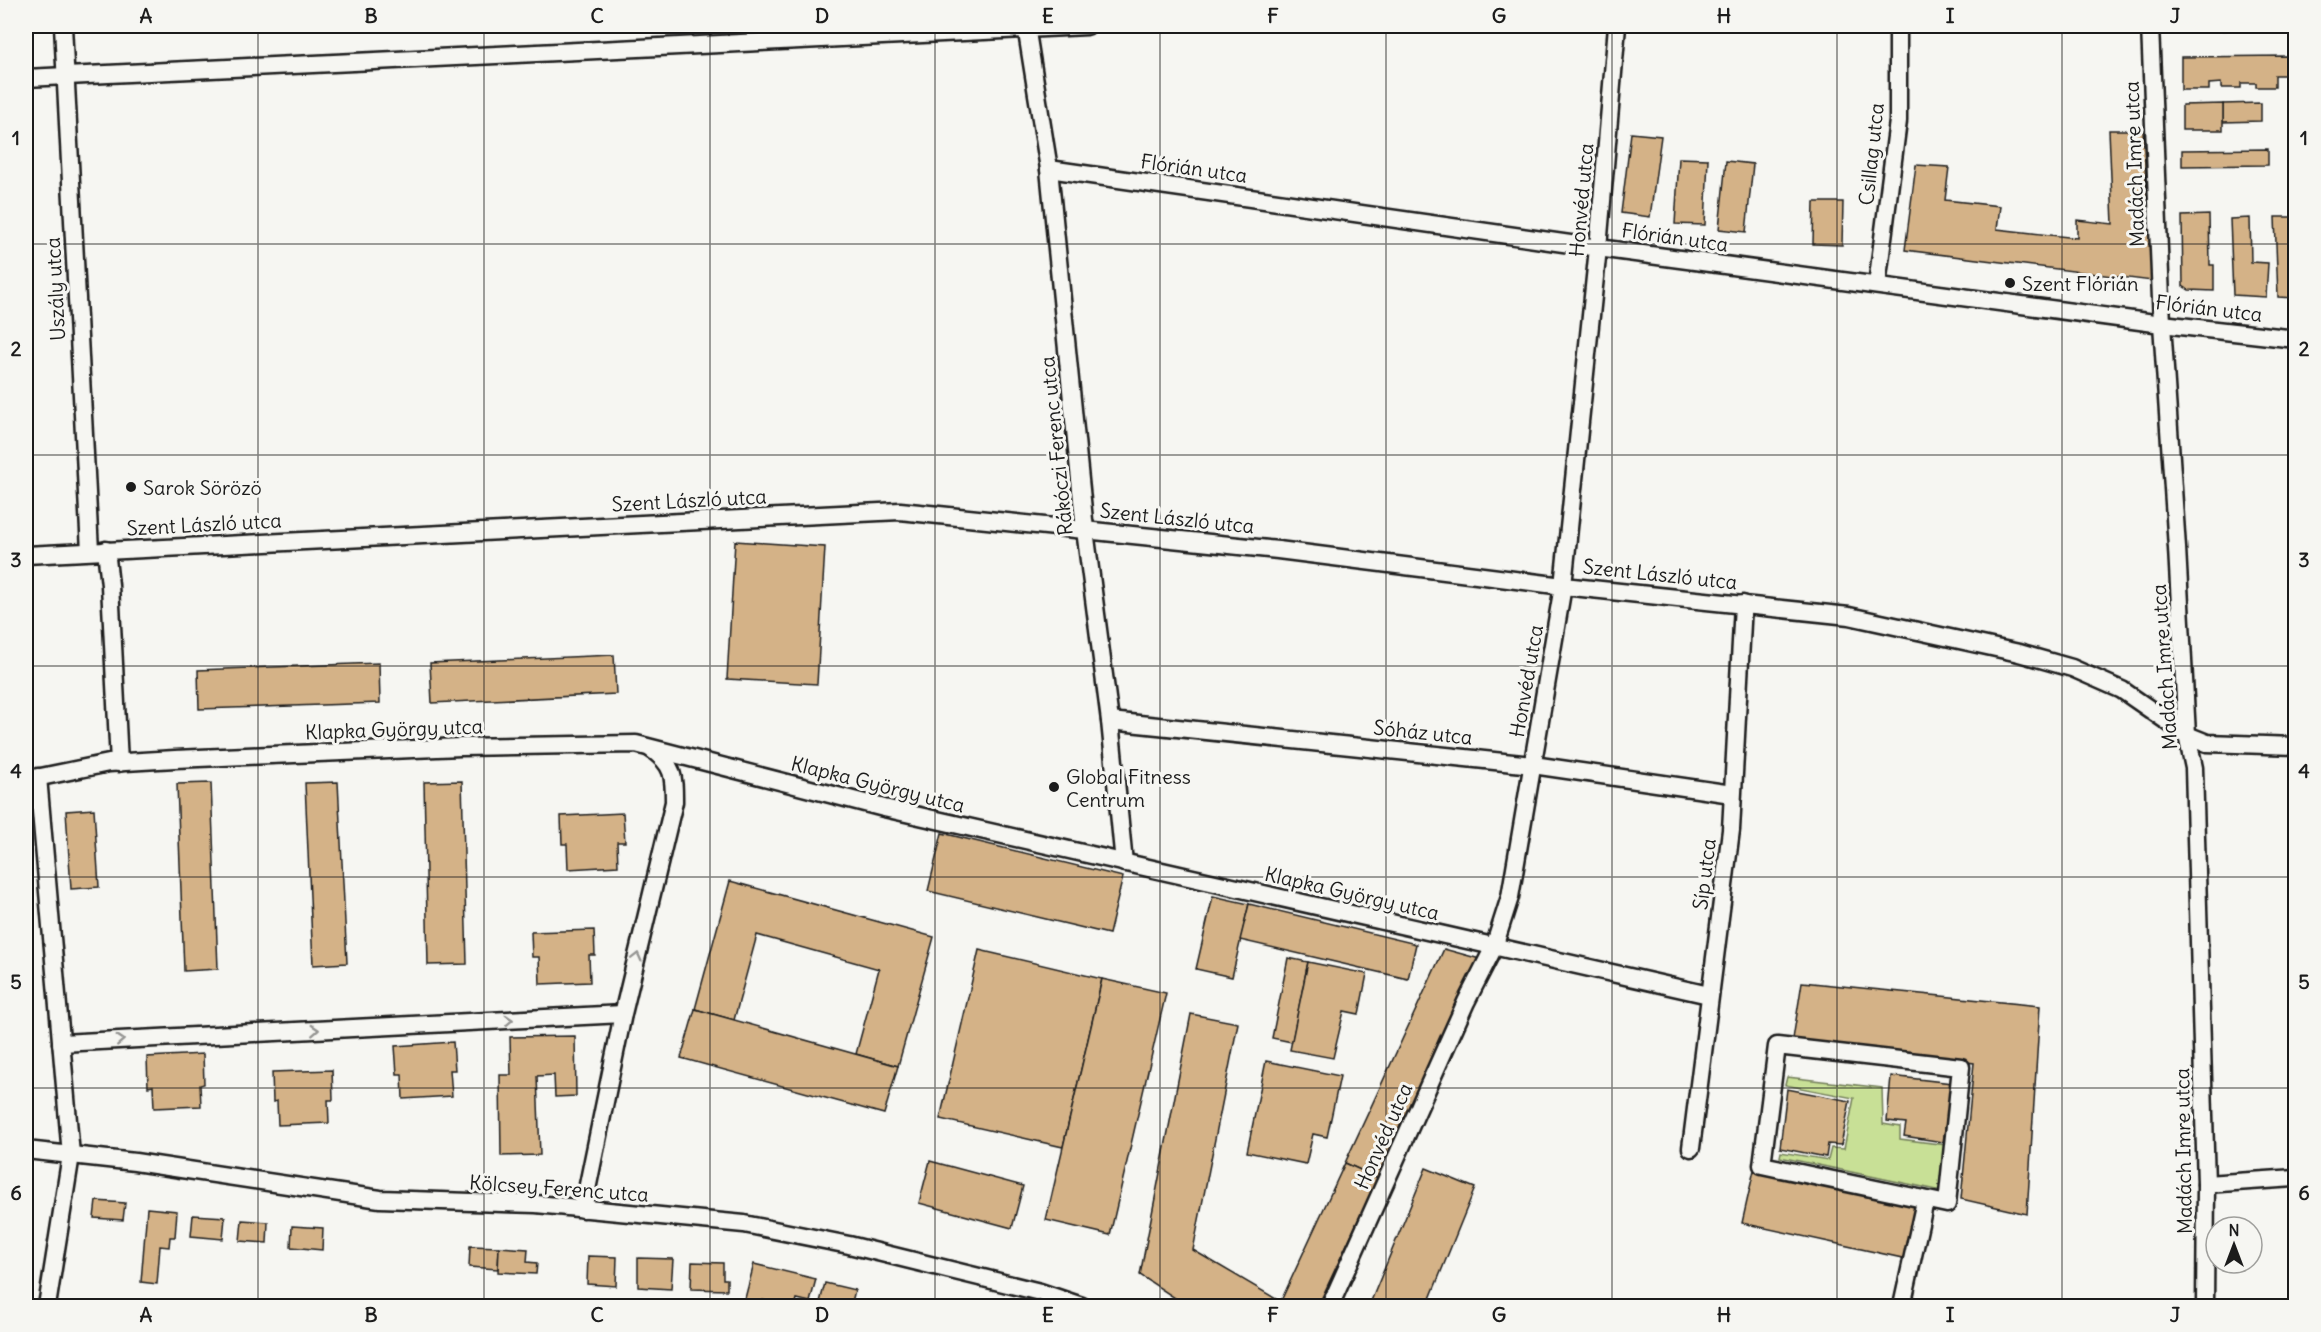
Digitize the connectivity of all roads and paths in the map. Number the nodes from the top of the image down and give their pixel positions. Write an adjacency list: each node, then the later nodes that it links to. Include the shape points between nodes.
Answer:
1 (63, 26): 9 (street, Uszály utca)
2 (722, 26): 8 (street)
3 (1086, 26): 7 (street)
4 (1617, 26): 12 (street, Honvéd utca)
5 (1898, 26): 13 (street, Csillag utca, via 1898,121)
6 (2150, 26): 14 (street, Madách Imre utca)
7 (1026, 27): 8 (street); 11 (street, Rákóczi Ferenc utca)
8 (727, 42): 9 (street)
9 (65, 76): 10 (street); 17 (street, Uszály utca)
10 (26, 78)
11 (1049, 169): 12 (street, Flórián utca); 16 (street, Rákóczi Ferenc utca)
12 (1598, 248): 13 (street, Flórián utca); 19 (street, Honvéd utca)
13 (1877, 285): 14 (street, Flórián utca)
14 (2162, 324): 15 (street, Flórián utca); 22 (street, Madách Imre utca)
15 (2295, 339)
16 (1085, 530): 17 (street, Szent László utca, via 900,511); 19 (street, Szent László utca); 21 (street, Rákóczi Ferenc utca)
17 (98, 551): 18 (street, Szent László utca); 25 (street, Uszály utca, via 110,585)
18 (26, 555)
19 (1563, 586): 20 (street, Szent László utca); 26 (street, Honvéd utca)
20 (1743, 604): 22 (street, Szent László utca, via 1849,616 2019,652 2072,668 2121,690); 28 (street, Síp utca)
21 (1110, 721): 26 (street, Sóház utca); 29 (street, Rákóczi Ferenc utca)
22 (2187, 735): 23 (street, Szent László utca, via 2227,746); 38 (street, Madách Imre utca, via 2194,768)
23 (2295, 746)
24 (647, 747): 25 (street, Klapka György utca, via 461,747); 29 (street, Klapka György utca, via 884,808); 32 (street, one-way to 24, via 674,802 674,775 663,757)
25 (119, 763): 27 (street, Klapka György utca)
26 (1533, 765): 28 (street, Sóház utca); 30 (street, Honvéd utca, via 1510,897)
27 (32, 778): 33 (street)
28 (1732, 794): 31 (street, Síp utca, via 1731,830)
29 (1124, 862): 30 (street, Klapka György utca)
30 (1494, 947): 31 (street, Klapka György utca); 43 (street, Honvéd utca)
31 (1709, 995): 34 (street, Síp utca)
32 (622, 1014): 33 (street, one-way to 32); 40 (street)
33 (62, 1043): 36 (street)
34 (1691, 1148)
35 (26, 1150): 36 (street, Kölcsey Ferenc utca)
36 (71, 1155): 40 (street, Kölcsey Ferenc utca, via 380,1199); 41 (street)
37 (2295, 1178): 38 (street)
38 (2206, 1184): 45 (street, Madách Imre utca)
39 (1925, 1201): 39 (street, via 1947,1204 1961,1067 1777,1047 1762,1165); 44 (street)
40 (583, 1209): 42 (street, Kölcsey Ferenc utca, via 744,1224 849,1245 1018,1286)
41 (47, 1306)
42 (1082, 1306)
43 (1330, 1306)
44 (1902, 1306)
45 (2205, 1306)

